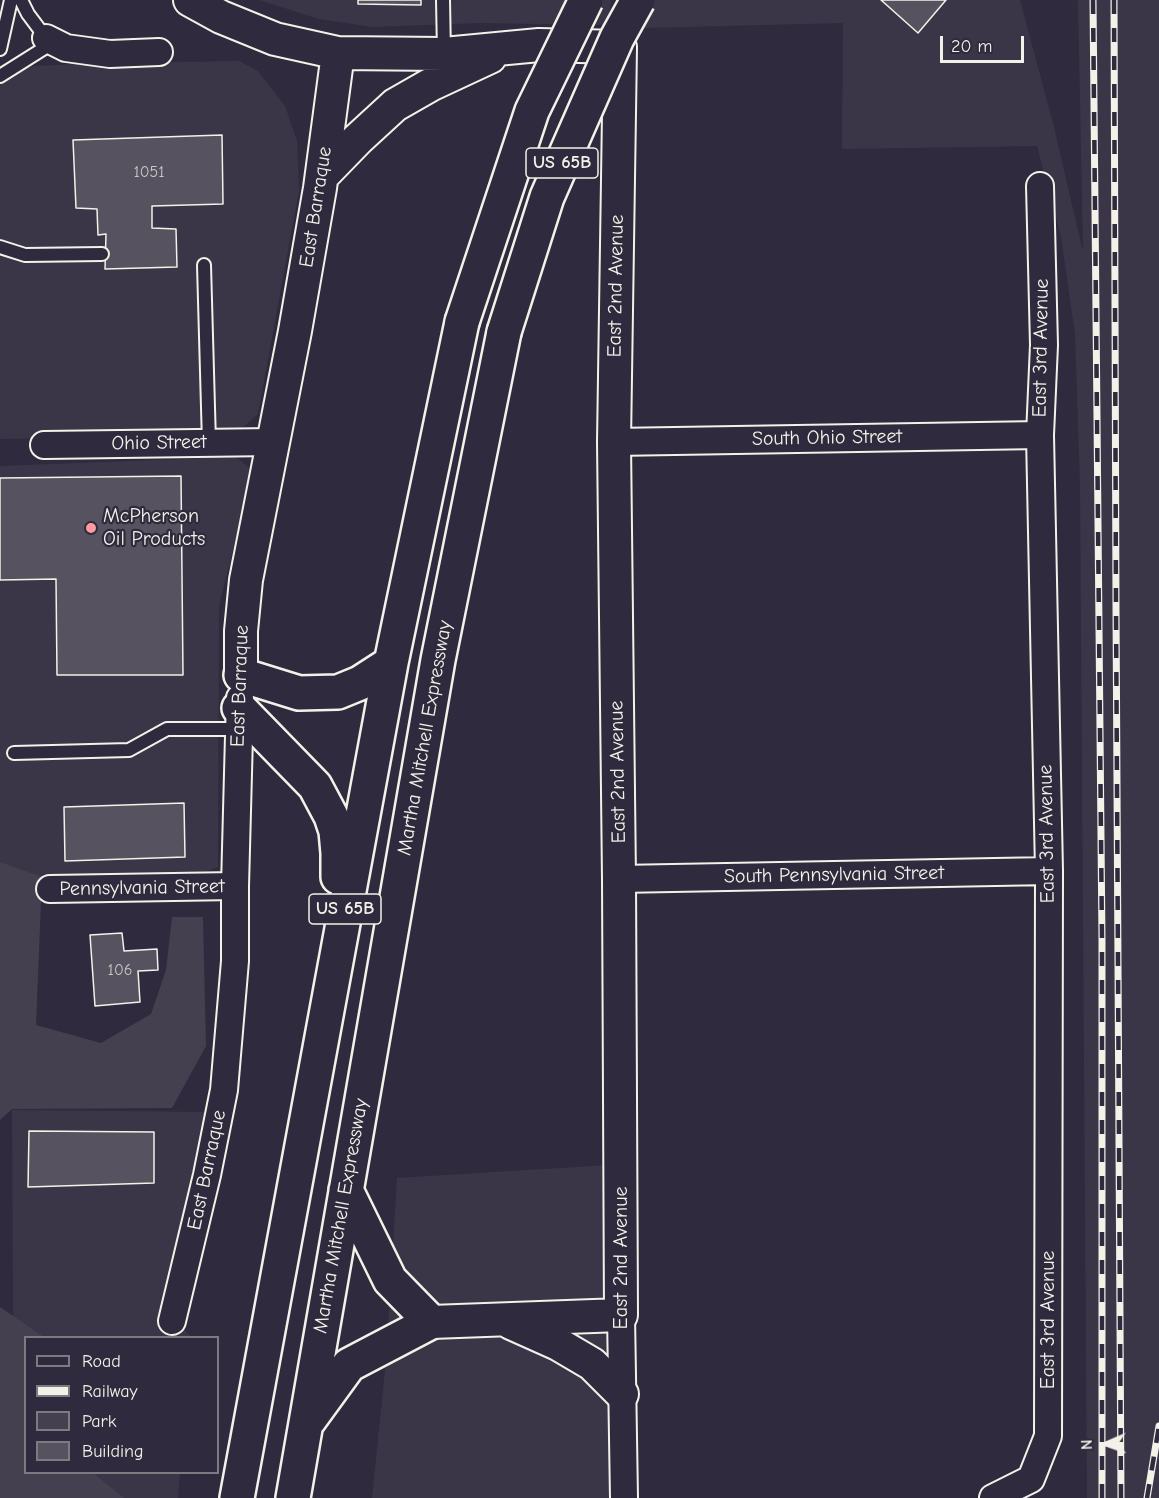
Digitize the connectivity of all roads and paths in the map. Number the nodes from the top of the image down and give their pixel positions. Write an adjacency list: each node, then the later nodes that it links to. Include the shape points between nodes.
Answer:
1 (11, 0): 11 (lane)
2 (21, 0): 8 (lane)
3 (190, 0): 13 (street, via 275,39)
4 (443, 0): 14 (lane)
5 (586, 0): 26 (highway, US 65B, bridge, via 532,111 462,322)
6 (624, 0): 9 (street, East 2nd Avenue)
7 (638, 0): 35 (highway, Martha Mitchell Expressway / US 65B, bridge, via 617,38 547,197 504,333 438,660)
8 (50, 40): 12 (street, via 66,48 110,54); 15 (lane)
9 (620, 47): 10 (street); 23 (street, East 2nd Avenue)
10 (509, 48): 14 (street); 16 (street, via 395,105)
11 (0, 49)
12 (159, 52)
13 (338, 53): 14 (street); 16 (street, East Barraque)
14 (444, 54)
15 (0, 76)
16 (322, 176): 22 (street, East Barraque)
17 (1040, 186): 21 (street, East 3rd Avenue, via 1044,345)
18 (0, 247): 19 (lane, via 25,255)
19 (102, 254)
20 (204, 265): 24 (lane)
21 (1040, 435): 23 (street, South Ohio Street); 30 (street, East 3rd Avenue)
22 (273, 442): 24 (street, Ohio Street); 27 (street, East Barraque, via 246,580)
23 (614, 442): 31 (street, East 2nd Avenue)
24 (208, 443): 25 (street, Ohio Street)
25 (44, 445)
26 (391, 663): 27 (highway, via 338,692 299,693); 34 (highway, US 65B)
27 (241, 675): 28 (street, East Barraque)
28 (239, 719): 29 (lane, via 167,729 129,750); 32 (street, East Barraque); 34 (highway, via 315,786 331,816 339,853)
29 (14, 753)
30 (1048, 871): 31 (street, South Pennsylvania Street); 45 (street, East 3rd Avenue, via 1048,1436 1031,1479)
31 (619, 879): 36 (street, East 2nd Avenue)
32 (235, 886): 33 (street, Pennsylvania Street); 38 (street, East Barraque, via 235,961 224,1090)
33 (50, 889)
34 (337, 952): 42 (highway, US 65B)
35 (346, 1190): 39 (highway, via 390,1280); 41 (highway, Martha Mitchell Expressway / US 65B)
36 (621, 1315): 37 (street); 40 (street, East 2nd Avenue)
37 (505, 1320): 39 (street); 40 (street, via 592,1364)
38 (172, 1321)
39 (431, 1322): 41 (highway, via 349,1365)
40 (622, 1394): 44 (street, East 2nd Avenue)
41 (304, 1426): 43 (highway, Martha Mitchell Expressway / US 65B)
42 (237, 1498)
43 (293, 1498)
44 (624, 1498)
45 (993, 1498)

